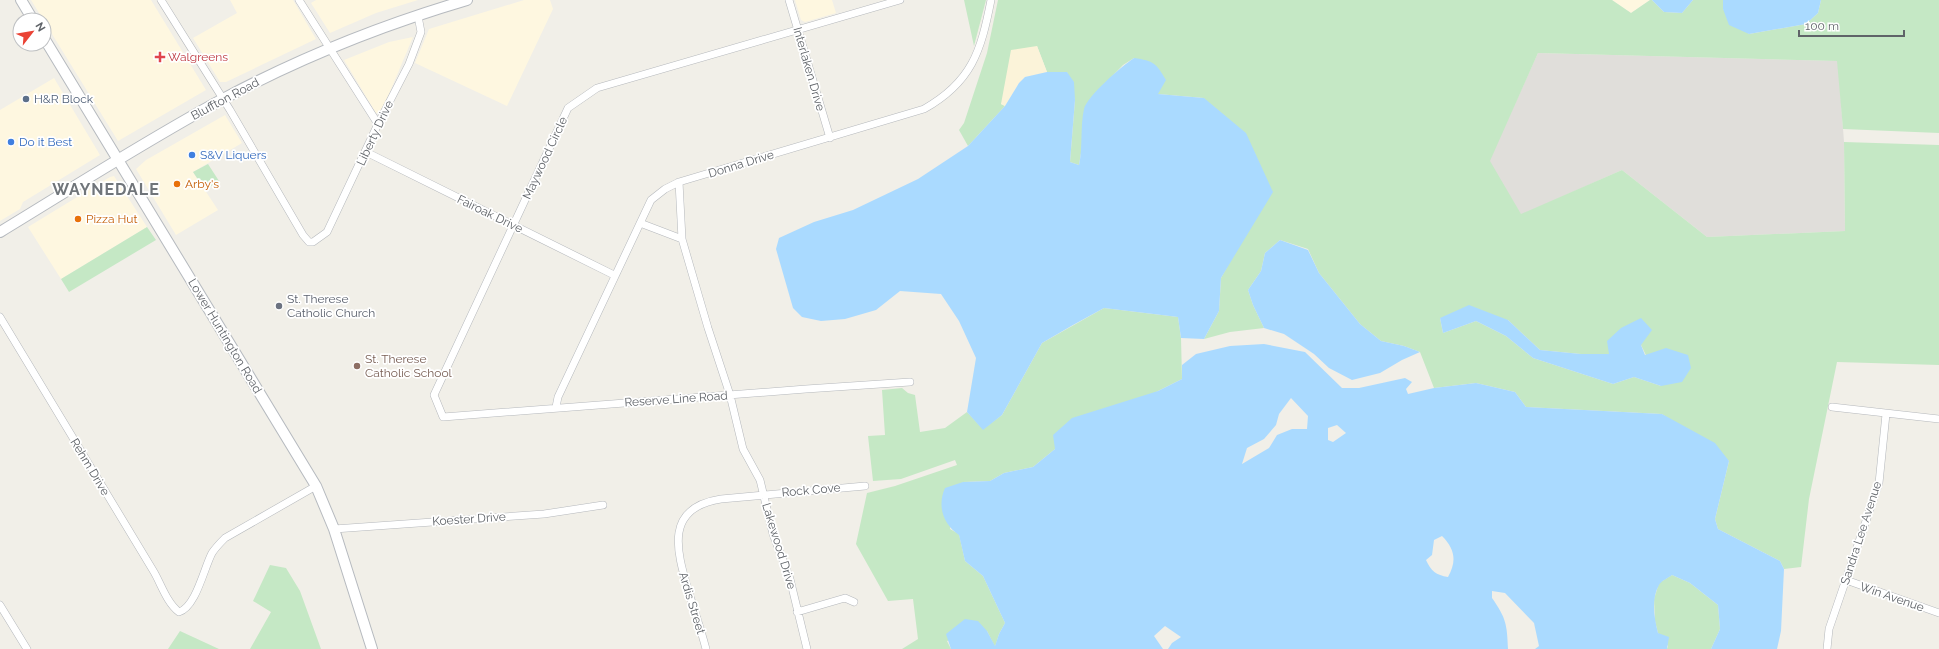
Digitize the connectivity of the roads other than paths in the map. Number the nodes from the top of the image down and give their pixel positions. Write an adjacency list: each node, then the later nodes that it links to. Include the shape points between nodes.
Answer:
1 (21, 0): 9 (main road)
2 (161, 0): 14 (street)
3 (299, 0): 12 (street)
4 (466, 0): 8 (main road, Bluffton Road)
5 (789, 0): 11 (street, Interlaken Drive)
6 (900, 0): 11 (street, Maywood Circle)
7 (991, 0): 16 (street, Donna Drive, via 979,51 965,75 945,97 924,109)
8 (438, 4): 10 (main road, Bluffton Road)
9 (28, 12)
10 (418, 16): 12 (main road, Bluffton Road); 15 (street, Liberty Drive, via 420,38)
11 (798, 30): 16 (street, Interlaken Drive); 21 (street, Maywood Circle, via 597,88 568,108)
12 (329, 48): 14 (main road, Bluffton Road); 15 (street)
13 (52, 51): 18 (main road, Lower Huntington Road)
14 (222, 99): 17 (street, Liberty Drive, via 303,236 309,242 327,232); 18 (main road, Bluffton Road)
15 (378, 124): 17 (street, Liberty Drive)
16 (830, 138): 19 (street, Donna Drive)
17 (366, 152): 21 (street, Fairoak Drive)
18 (118, 161): 22 (main road, Bluffton Road); 33 (main road, Lower Huntington Road)
19 (680, 182): 20 (street, Donna Drive, via 651,200); 23 (street, Lakewood Drive)
20 (640, 223): 23 (street); 24 (street, Donna Drive)
21 (513, 225): 24 (street, Fairoak Drive); 31 (street, Maywood Circle, via 434,395)
22 (0, 232)
23 (682, 240): 27 (street, Lakewood Drive)
24 (614, 275): 28 (street, Donna Drive, via 558,397)
25 (0, 317): 33 (street, Rehm Drive, via 166,596 179,612 190,604 212,553 225,538)
26 (910, 382): 27 (street, Reserve Line Road)
27 (730, 395): 28 (street, Reserve Line Road); 35 (street, Lakewood Drive, via 743,449 758,476)
28 (556, 407): 31 (street, Reserve Line Road)
29 (1832, 407): 30 (street)
30 (1886, 414): 32 (street); 39 (street, Sandra Lee Avenue, via 1879,483)
31 (443, 417)
32 (1939, 419)
33 (316, 486): 37 (main road, Lower Huntington Road)
34 (865, 486): 35 (street, Rock Cove)
35 (763, 494): 38 (street, Rock Cove, via 710,500 693,509 682,523 679,532); 42 (street, Lakewood Drive)
36 (604, 505): 37 (street, Koester Drive, via 544,514)
37 (334, 529): 45 (main road, Lower Huntington Road)
38 (678, 558): 46 (street, Ardis Street)
39 (1846, 580): 43 (street, Win Avenue); 48 (street, Sandra Lee Avenue, via 1829,629)
40 (854, 602): 42 (street, via 845,598)
41 (0, 605): 44 (street)
42 (798, 612): 47 (street, Lakewood Drive)
43 (1939, 613)
44 (27, 649)
45 (372, 649)
46 (706, 649)
47 (807, 649)
48 (1827, 649)

